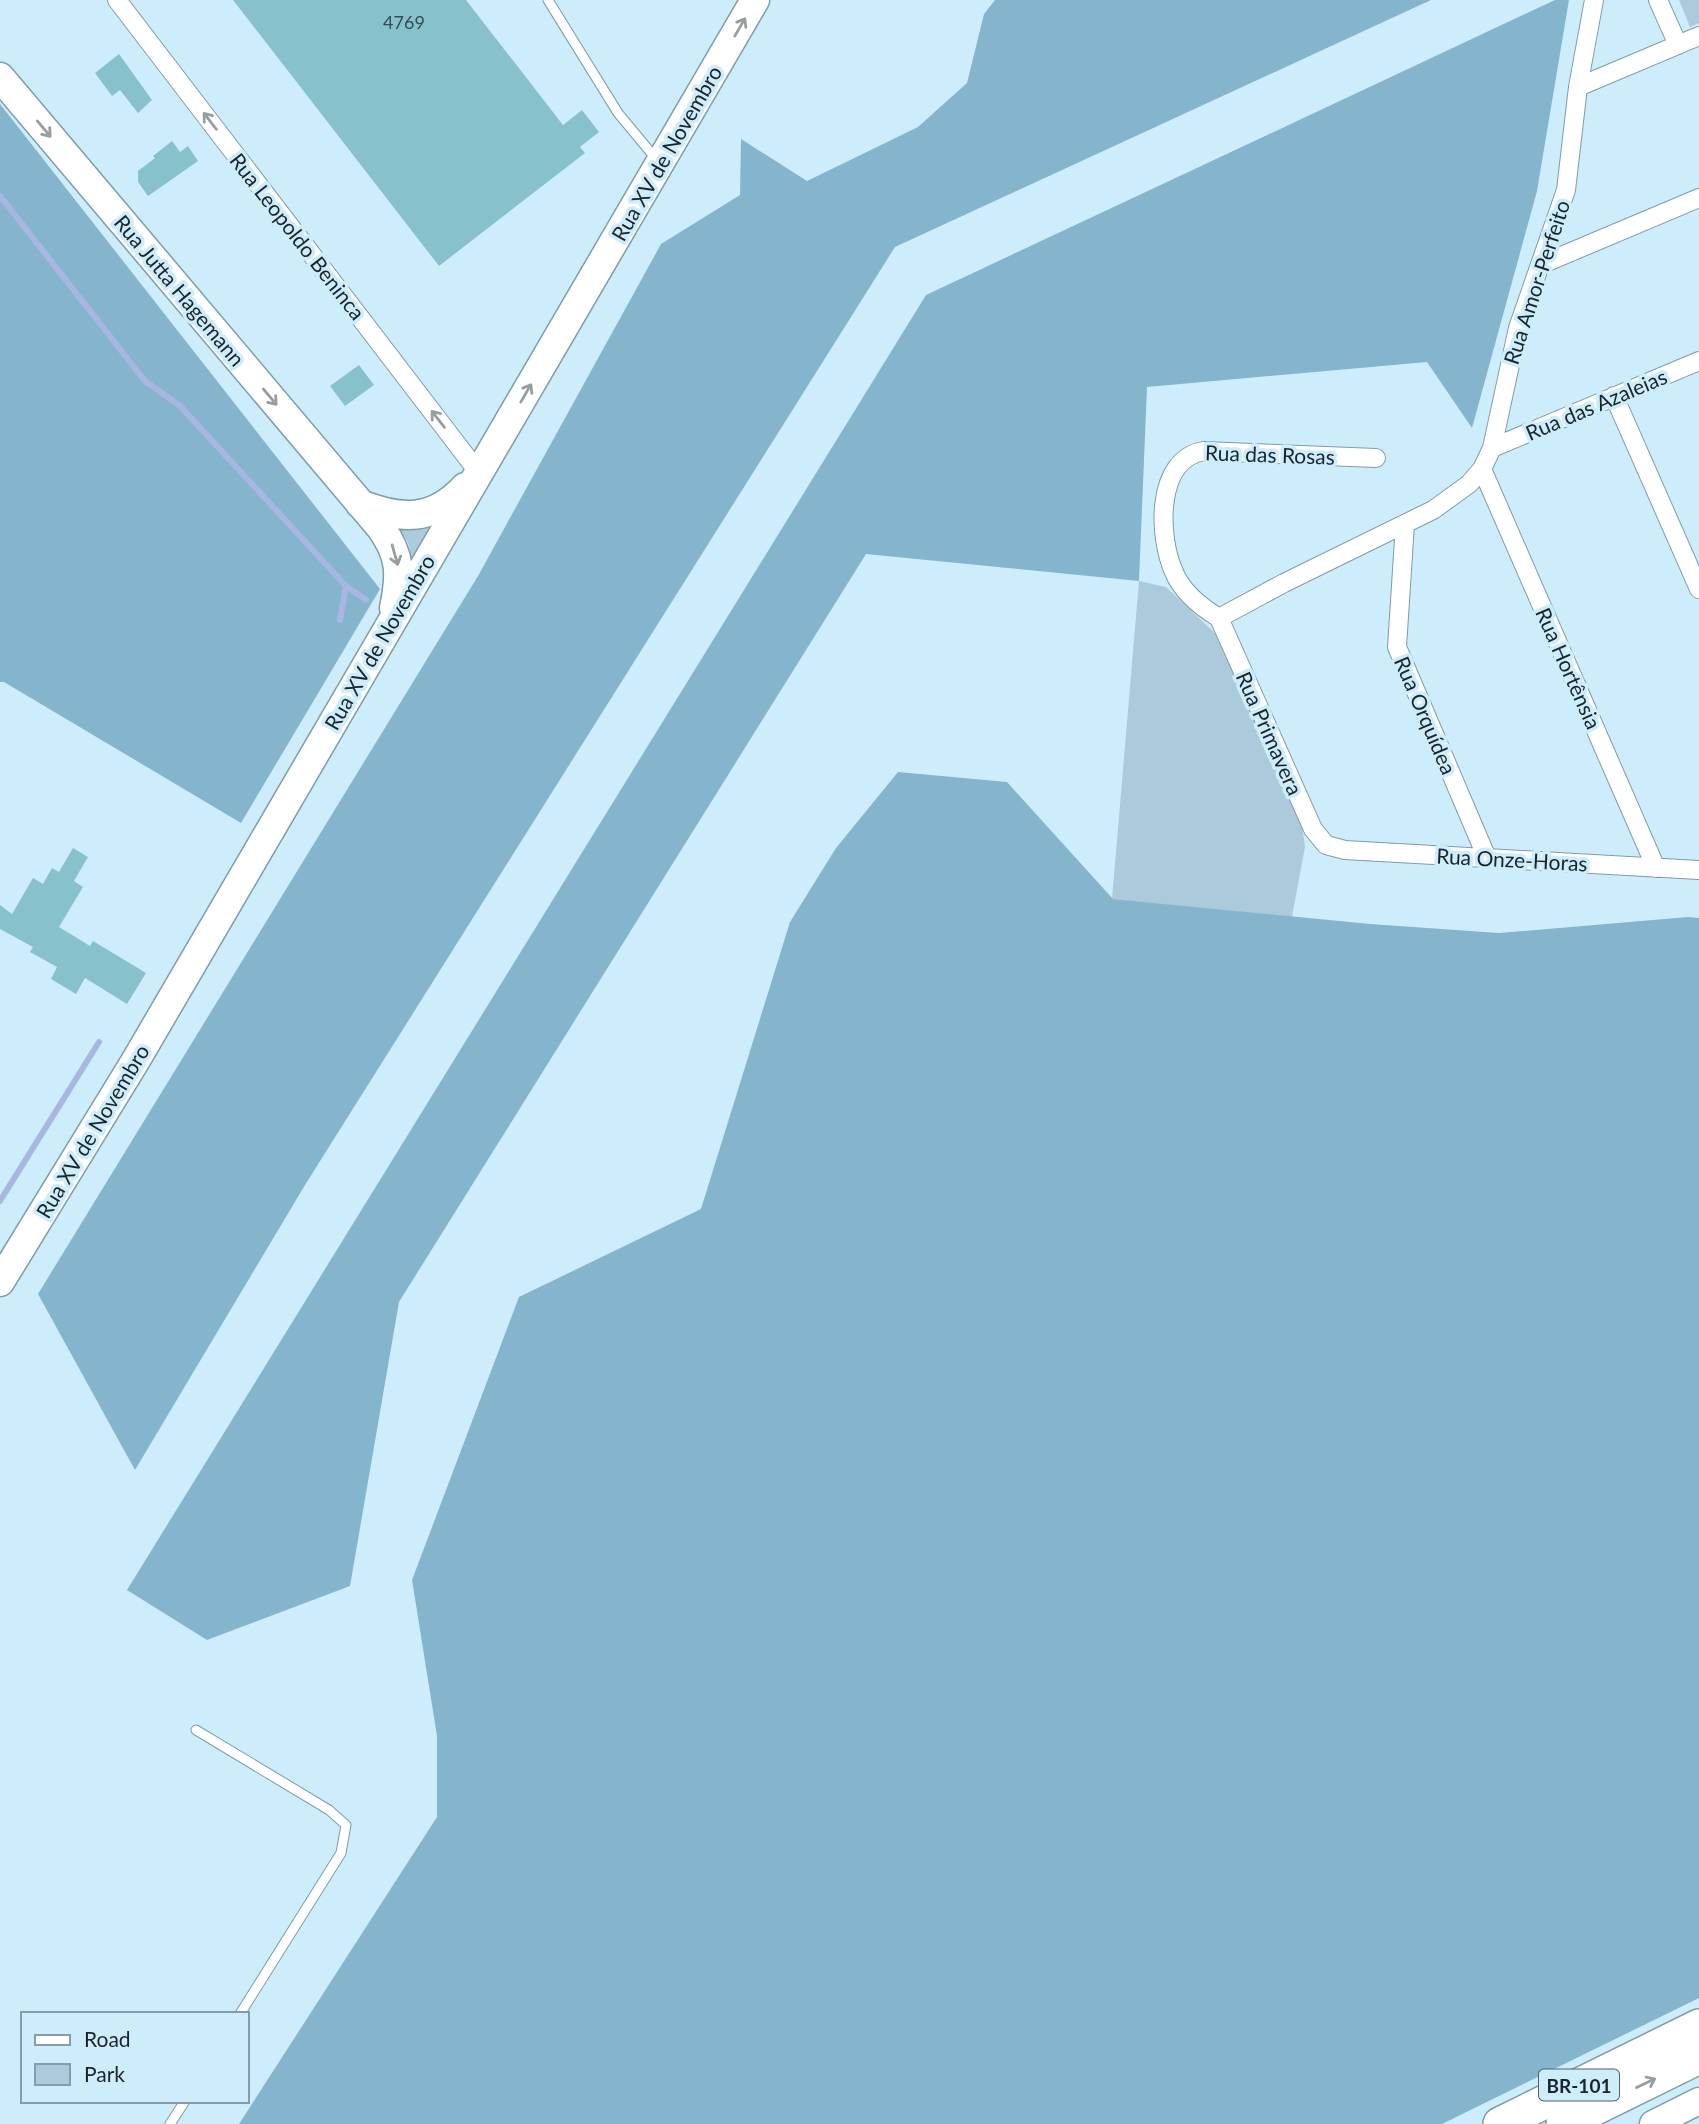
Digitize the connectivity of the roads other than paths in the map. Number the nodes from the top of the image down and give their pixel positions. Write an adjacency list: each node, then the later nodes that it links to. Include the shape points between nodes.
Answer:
1 (117, 0): 18 (street, Rua Leopoldo Beninca, one-way to 1)
2 (548, 0): 10 (lane, via 618,113)
3 (755, 0): 10 (main road, Rua XV de Novembro, one-way to 3)
4 (1594, 0): 9 (street, Rua Amor-Perfeito)
5 (1658, 0): 7 (street)
6 (1699, 36): 7 (street)
7 (1678, 45): 9 (street)
8 (0, 77): 19 (main road, Rua Jutta Hagemann, one-way to 19)
9 (1578, 86): 12 (street, Rua Amor-Perfeito, via 1566,190)
10 (660, 164): 18 (main road, Rua XV de Novembro, one-way to 10)
11 (1699, 198): 12 (street)
12 (1540, 265): 15 (street, Rua Amor-Perfeito, via 1511,352)
13 (1699, 360): 14 (street, Rua das Azaleias)
14 (1614, 396): 15 (street, Rua das Azaleias); 21 (street)
15 (1492, 448): 17 (street, Rua Amor-Perfeito)
16 (1376, 458): 23 (street, Rua das Rosas, via 1204,451 1182,459 1166,500 1165,545 1174,574 1186,591)
17 (1482, 469): 20 (street, Rua Amor-Perfeito, via 1454,497); 26 (street, Rua Hortênsia)
18 (479, 473): 19 (main road, via 459,494 424,513 385,514); 22 (main road, Rua XV de Novembro)
19 (360, 504): 22 (main road, Rua Jutta Hagemann, one-way to 22, via 391,542 398,561 399,586)
20 (1405, 524): 23 (street, Rua Amor-Perfeito); 25 (street, Rua Orquídea, via 1397,647)
21 (1699, 589)
22 (392, 618): 28 (main road, Rua XV de Novembro, via 136,1060)
23 (1219, 618): 24 (street, Rua Primavera, via 1313,829)
24 (1326, 845): 25 (street, Rua Onze-Horas)
25 (1487, 858): 26 (street, Rua Onze-Horas)
26 (1656, 868): 27 (street, Rua Onze-Horas)
27 (1699, 870)
28 (0, 1282)
29 (196, 1730): 30 (lane, via 329,1810 346,1825 341,1853)
30 (241, 2012)
31 (1699, 2026): 36 (highway, BR-101)
32 (1699, 2057): 37 (highway, BR-101, one-way to 32)
33 (1699, 2101): 38 (main road)
34 (183, 2103): 35 (lane)
35 (170, 2124)
36 (1500, 2124)
37 (1563, 2124)
38 (1653, 2124)

